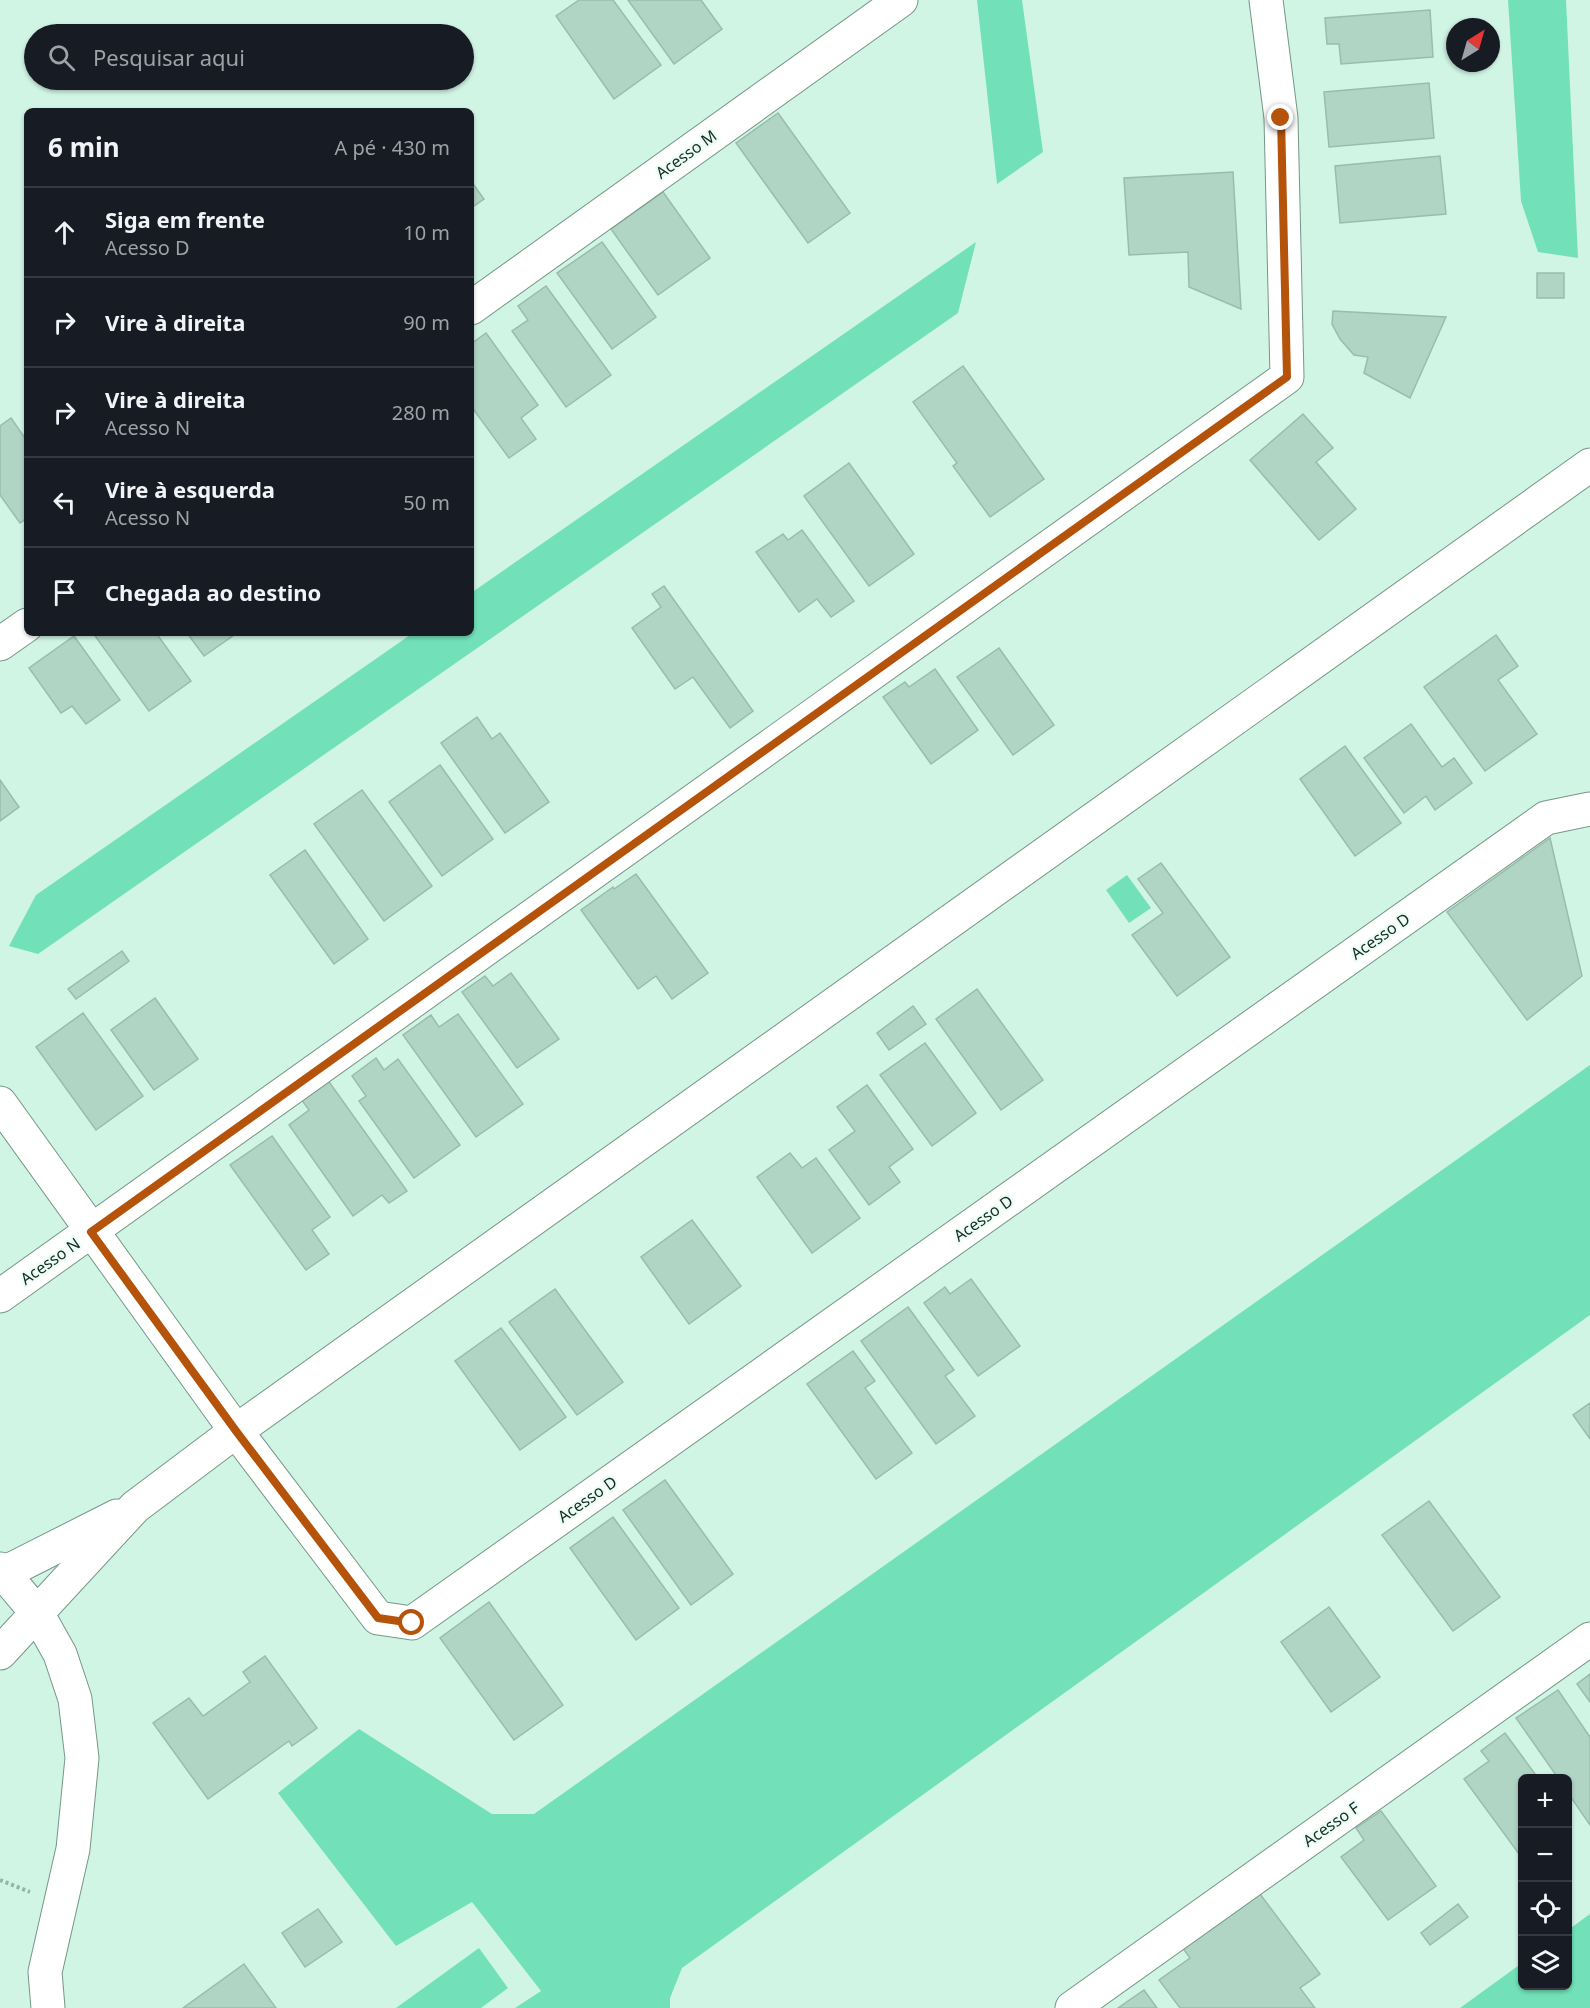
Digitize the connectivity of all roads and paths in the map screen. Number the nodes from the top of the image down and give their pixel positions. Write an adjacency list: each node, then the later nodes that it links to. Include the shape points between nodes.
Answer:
1 (901, 0): 3 (street, Acesso M)
2 (1266, 0): 9 (street, Acesso N, via 1281,118 1287,377)
3 (474, 306)
4 (1590, 465): 11 (street)
5 (24, 627): 6 (street)
6 (0, 644)
7 (1590, 809): 11 (street, Acesso D, via 1546,818 412,1623 378,1618)
8 (0, 1103): 9 (street)
9 (91, 1232): 10 (street, Acesso N); 11 (street)
10 (0, 1296)
11 (236, 1431): 12 (street)
12 (135, 1507): 13 (street); 14 (street)
13 (1, 1572): 14 (street)
14 (37, 1613): 16 (street); 17 (street, via 60,1654 75,1699 82,1758 73,1849 45,1972)
15 (1590, 1640): 18 (street, Acesso F)
16 (0, 1653)
17 (48, 2008)
18 (1072, 2008)

